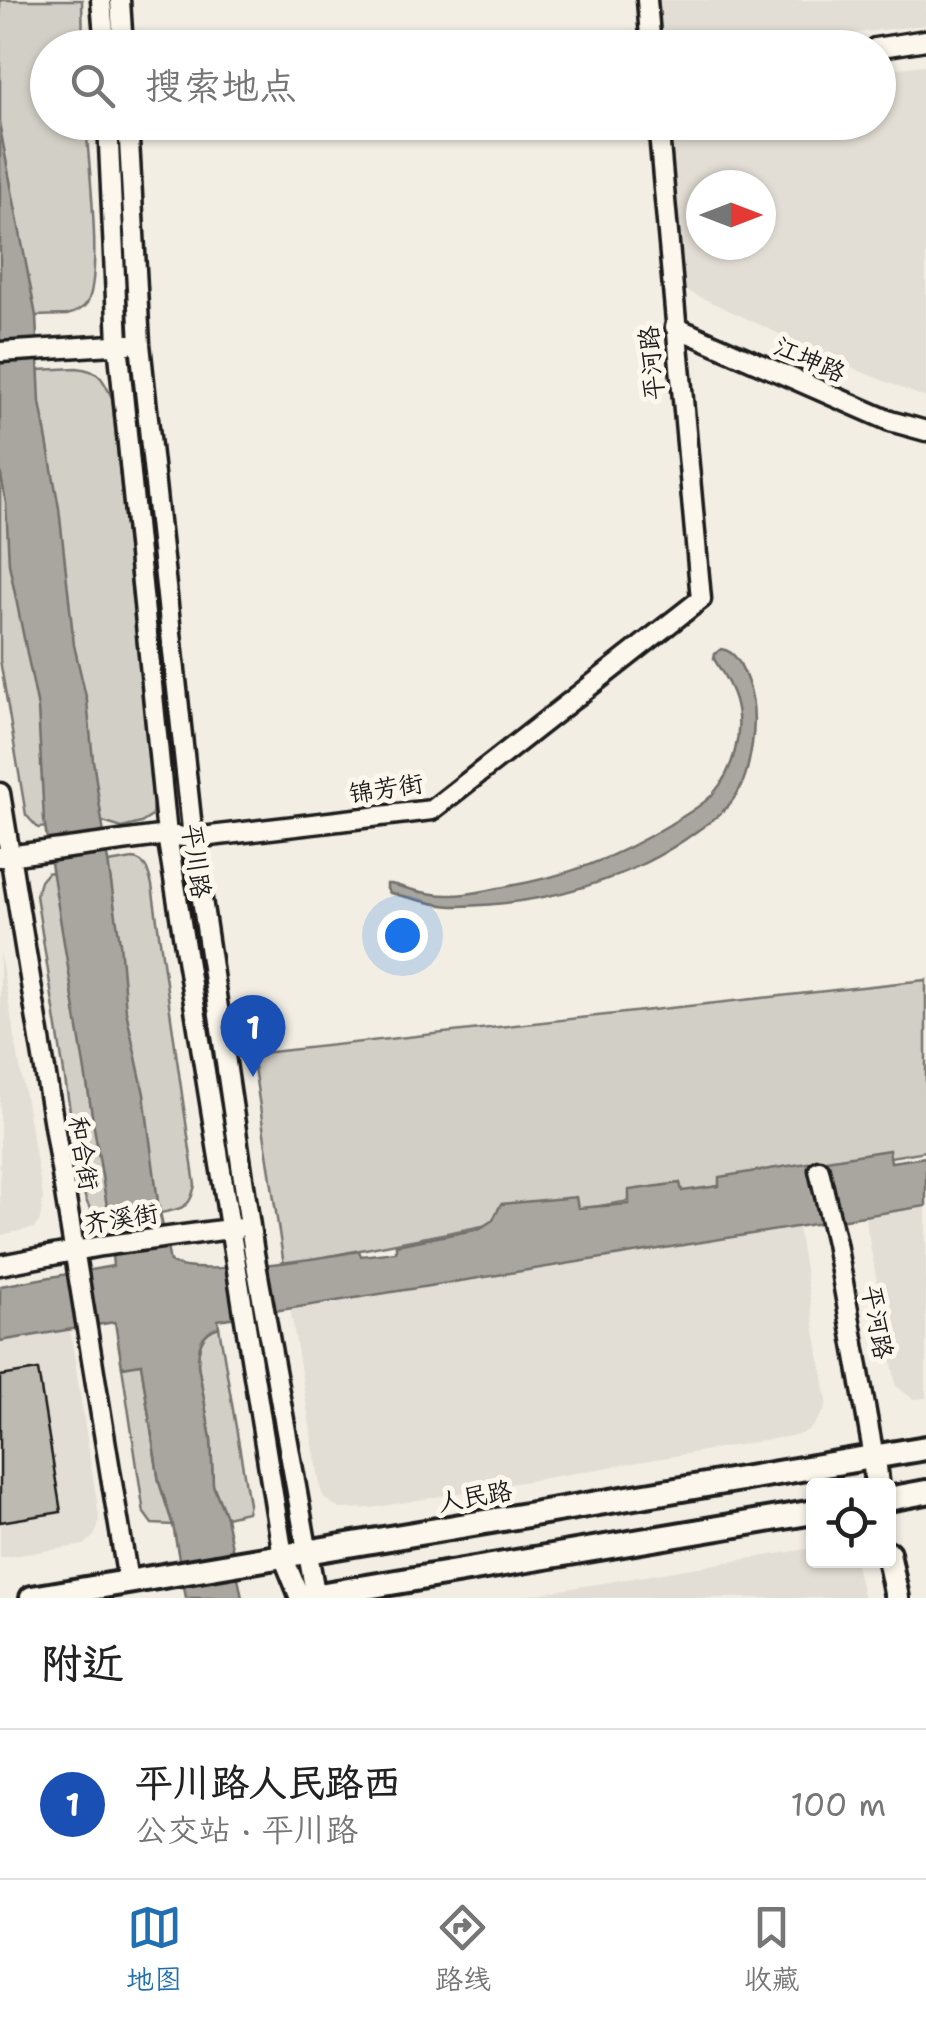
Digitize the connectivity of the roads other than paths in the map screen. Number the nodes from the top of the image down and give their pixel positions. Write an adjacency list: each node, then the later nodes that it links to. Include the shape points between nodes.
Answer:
1 (101, 0): 4 (street)
2 (120, 0): 5 (street)
3 (647, 0): 6 (street)
4 (103, 30)
5 (122, 30)
6 (650, 30)
7 (926, 40): 8 (street)
8 (896, 45)
9 (109, 140): 13 (street, 平川路)
10 (129, 140): 14 (street, 平川路)
11 (659, 140): 12 (street, 平河路)
12 (675, 327): 16 (street, 江坤路, via 890,421); 17 (street, 平河路)
13 (118, 344): 14 (street); 15 (street); 19 (street, 平川路)
14 (140, 344): 20 (street, 平川路)
15 (0, 352)
16 (926, 430)
17 (700, 598): 20 (street, 锦芳街, via 432,810)
18 (0, 793): 21 (street, 和合街)
19 (166, 836): 20 (street, 锦芳街); 21 (street, 锦芳街); 24 (street, 平川路)
20 (192, 838): 23 (street, 平川路)
21 (5, 856): 25 (street, 和合街)
22 (819, 1170): 28 (street, 平河路)
23 (250, 1227): 24 (street, 齐溪街); 33 (street, 平川路)
24 (229, 1228): 25 (street, 齐溪街, via 101,1246); 33 (street, 平川路)
25 (76, 1258): 26 (street, 齐溪街); 35 (street, 和合街)
26 (0, 1265)
27 (926, 1448): 28 (main road, 人民路)
28 (874, 1456): 29 (main road, 平河路); 33 (main road, 人民路)
29 (876, 1478)
30 (926, 1492): 31 (main road)
31 (896, 1498)
32 (806, 1513): 36 (main road)
33 (294, 1554): 35 (main road, 人民路); 36 (street, 平川路)
34 (891, 1568): 38 (main road)
35 (128, 1580): 37 (main road, 人民路)
36 (308, 1597)
37 (32, 1598)
38 (897, 1598)

